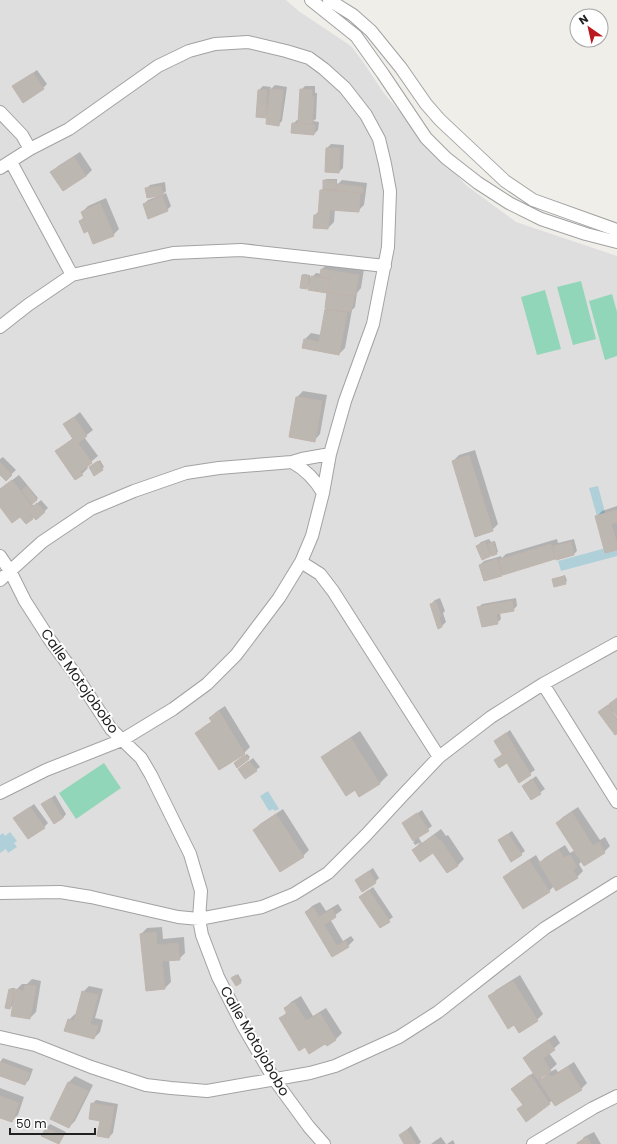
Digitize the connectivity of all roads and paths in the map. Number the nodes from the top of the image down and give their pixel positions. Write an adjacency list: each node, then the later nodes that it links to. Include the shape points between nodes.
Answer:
1 (311, 0): 8 (street, via 356,36 426,138 446,158 509,203 541,219)
2 (329, 0): 7 (street, via 371,31 440,120 505,181 533,200)
3 (0, 112): 4 (street, via 22,135)
4 (30, 149): 5 (street); 9 (street, via 69,129 158,66 189,50 215,44 248,42 309,58 345,88 366,115 379,139 390,191)
5 (11, 162): 6 (street); 10 (street)
6 (0, 168)
7 (617, 230)
8 (617, 242)
9 (385, 266): 10 (street, via 241,250 173,253); 12 (street, via 373,324 345,400)
10 (72, 275): 11 (street)
11 (0, 327)
12 (330, 454): 13 (street); 14 (street)
13 (292, 462): 14 (street, via 311,476); 17 (street, via 186,473 134,491 91,509 42,542)
14 (323, 493): 16 (street, via 312,536)
15 (0, 556): 17 (street, Calle Motojobobo)
16 (301, 562): 21 (street, via 279,598 236,655 207,684 173,709); 22 (street, via 320,574 333,591)
17 (10, 571): 18 (street); 21 (street, Calle Motojobobo, via 24,601 111,729)
18 (0, 580)
19 (617, 643): 20 (street)
20 (543, 684): 22 (street, via 491,718); 24 (street)
21 (122, 740): 23 (street, via 46,770); 27 (street, Calle Motojobobo, via 145,764 190,854 201,891)
22 (439, 757): 27 (street, via 328,873 294,894 262,907)
23 (0, 794)
24 (617, 802)
25 (617, 883): 29 (street, via 545,928 438,1012 399,1037 335,1066 310,1073)
26 (0, 893): 27 (street, via 60,892 178,917)
27 (199, 919): 29 (street, Calle Motojobobo, via 202,935 218,977)
28 (0, 1037): 29 (street, via 35,1045 146,1085 207,1091)
29 (274, 1078): 31 (street, Calle Motojobobo)
30 (617, 1096): 32 (street)
31 (324, 1144)
32 (533, 1144)

